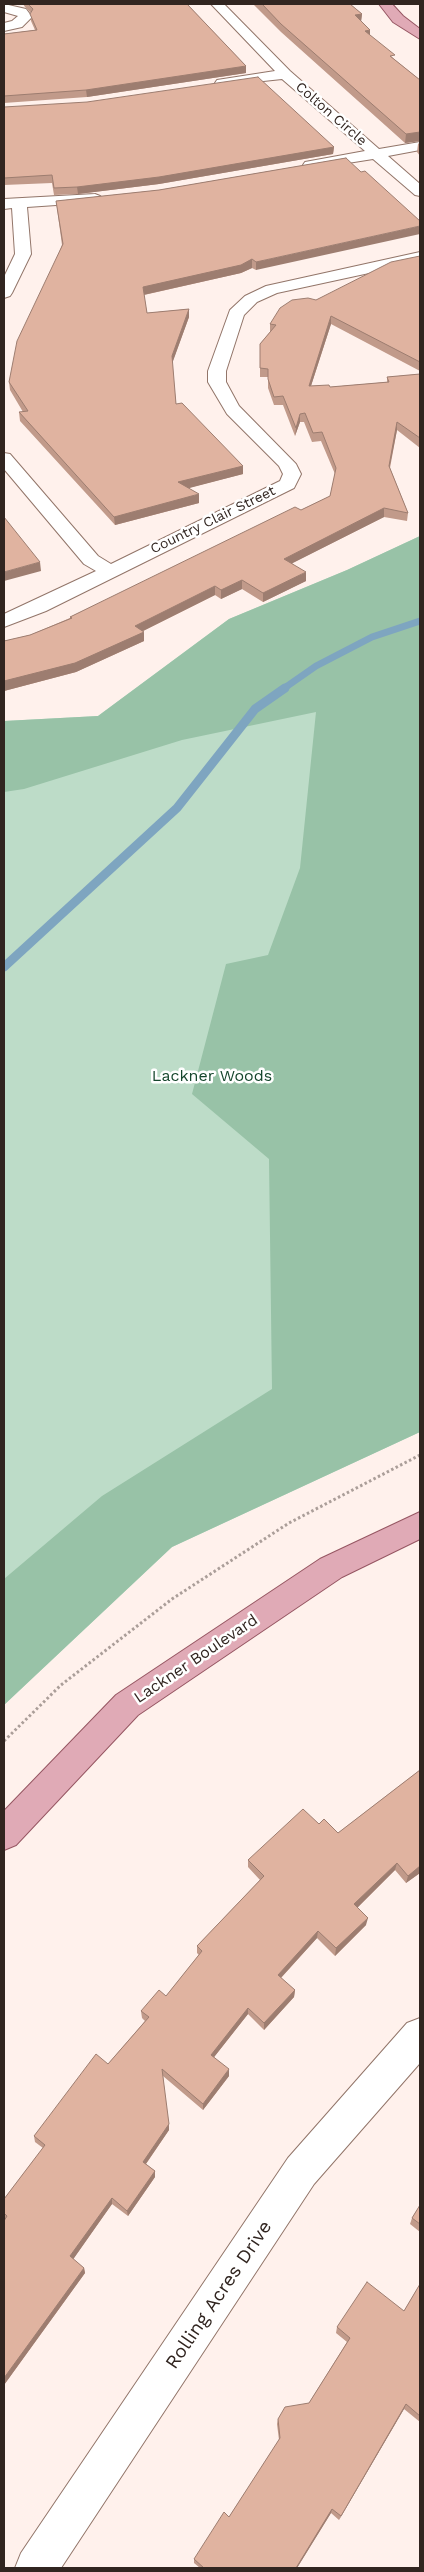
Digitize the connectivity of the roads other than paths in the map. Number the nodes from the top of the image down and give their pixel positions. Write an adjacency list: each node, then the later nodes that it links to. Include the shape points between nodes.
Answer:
1 (217, 4): 6 (street, Colton Circle)
2 (385, 4): 5 (main road)
3 (4, 8): 4 (street, via 21,12 24,17 18,24)
4 (4, 28)
5 (420, 36)
6 (285, 74): 7 (street, Colton Circle); 9 (street, Colton Circle)
7 (211, 85)
8 (420, 146): 9 (street)
9 (376, 154): 10 (street); 11 (street, Colton Circle)
10 (291, 168)
11 (420, 192)
12 (114, 196): 13 (street)
13 (12, 204): 15 (street, via 23,254)
14 (420, 257): 17 (street, Country Clair Street, via 286,285 261,293 236,313 216,371 217,382 233,410 288,464 292,474 287,484)
15 (4, 293)
16 (4, 458): 17 (street, via 91,560)
17 (110, 571): 18 (street, Country Clair Street)
18 (4, 621)
19 (420, 1525): 20 (main road, Lackner Boulevard, via 331,1568 127,1705)
20 (4, 1834)
21 (420, 2036): 22 (street, Rolling Acres Drive, via 301,2171)
22 (36, 2568)

